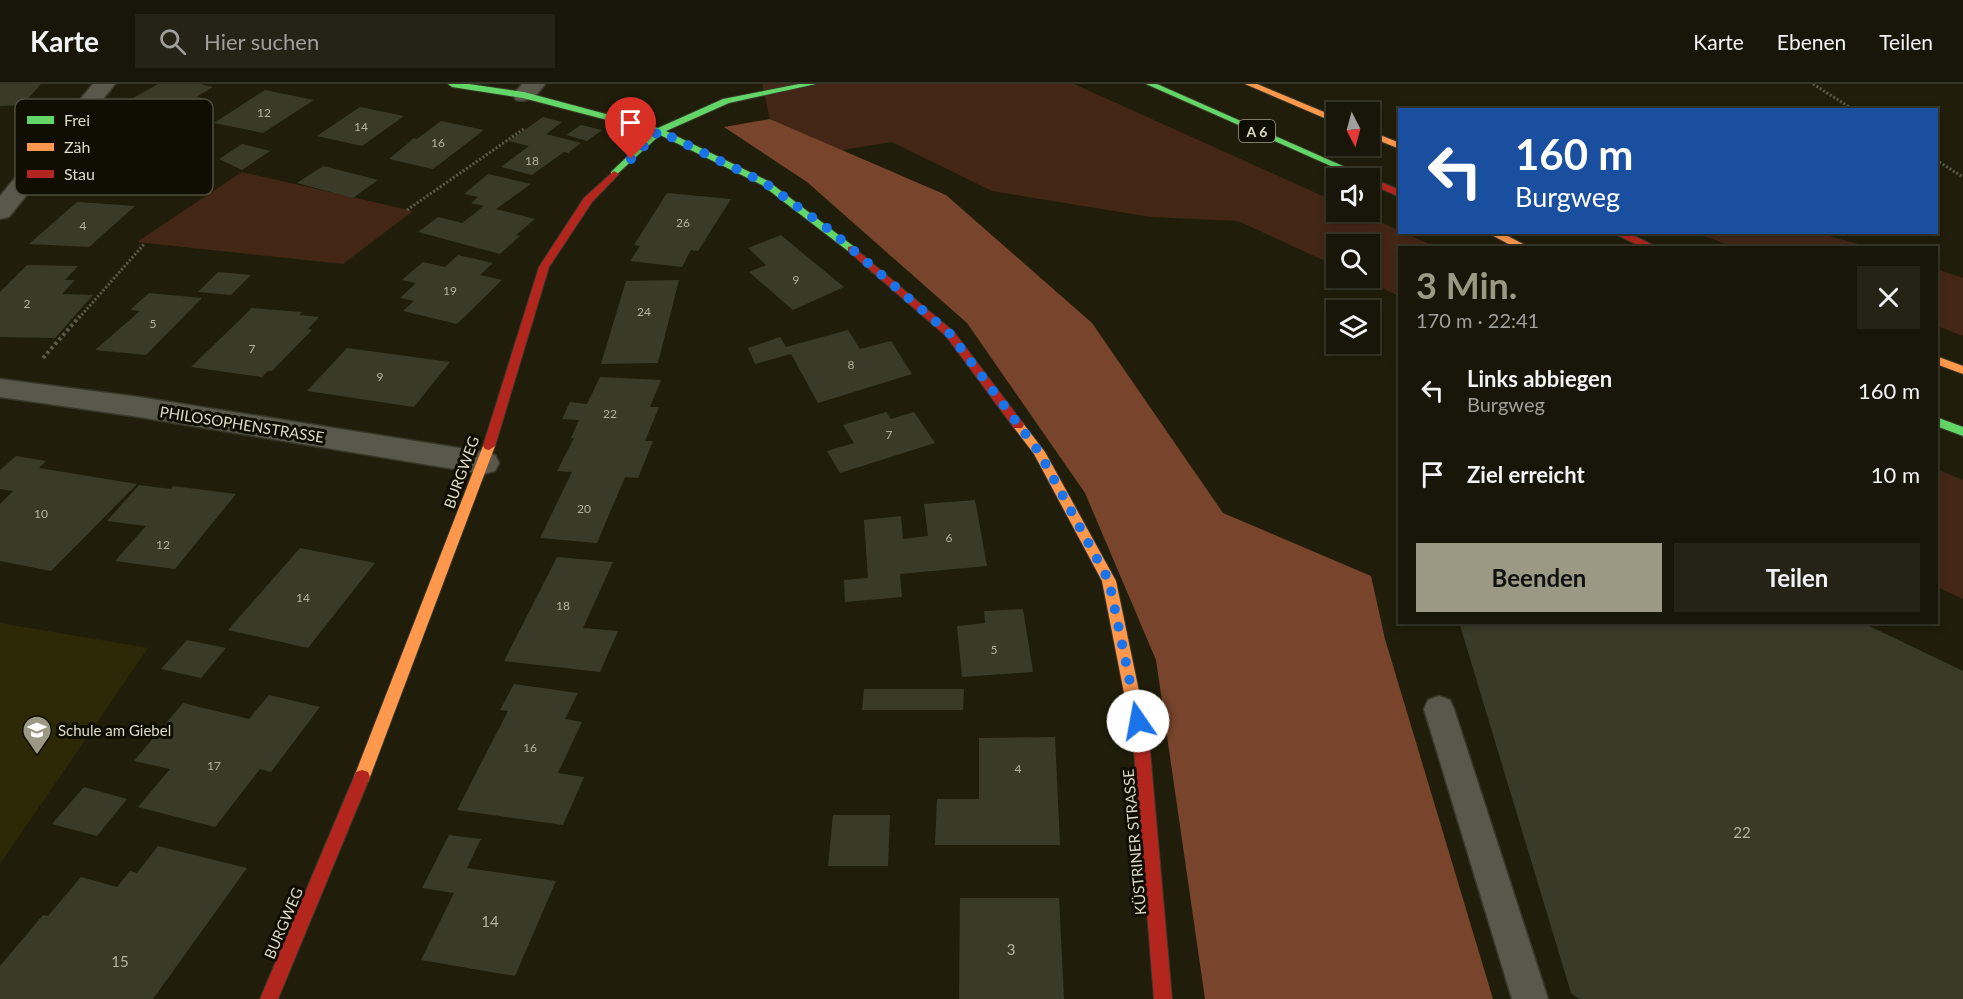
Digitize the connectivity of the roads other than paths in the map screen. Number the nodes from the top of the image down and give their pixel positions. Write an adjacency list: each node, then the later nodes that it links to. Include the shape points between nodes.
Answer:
1 (104, 84): 7 (street)
2 (452, 84): 6 (main road, KÜSTRINER STRASSE)
3 (812, 84): 9 (main road, BURGWEG, via 726,101)
4 (1150, 84): 12 (main road, A 6)
5 (1249, 84): 8 (main road)
6 (529, 89): 9 (main road, KÜSTRINER STRASSE, via 559,105)
7 (92, 99)
8 (1326, 116)
9 (659, 131): 26 (main road, BURGWEG, via 588,200 544,267); 29 (main road, KÜSTRINER STRASSE, via 765,183 839,239 950,334 1039,452 1109,581 1143,745)
10 (1380, 138): 11 (main road)
11 (1398, 145)
12 (1342, 168)
13 (1380, 185): 14 (main road)
14 (1398, 193)
15 (15, 194): 16 (street)
16 (0, 212)
17 (1495, 234): 19 (main road)
18 (1621, 234): 20 (main road)
19 (1522, 246)
20 (1648, 246)
21 (1938, 361): 22 (main road)
22 (1963, 370)
23 (7, 389): 26 (street, PHILOSOPHENSTRASSE)
24 (1938, 422): 25 (main road)
25 (1963, 432)
26 (484, 463): 28 (main road, BURGWEG)
27 (1439, 709): 30 (lane)
28 (270, 999)
29 (1163, 999)
30 (1530, 999)

